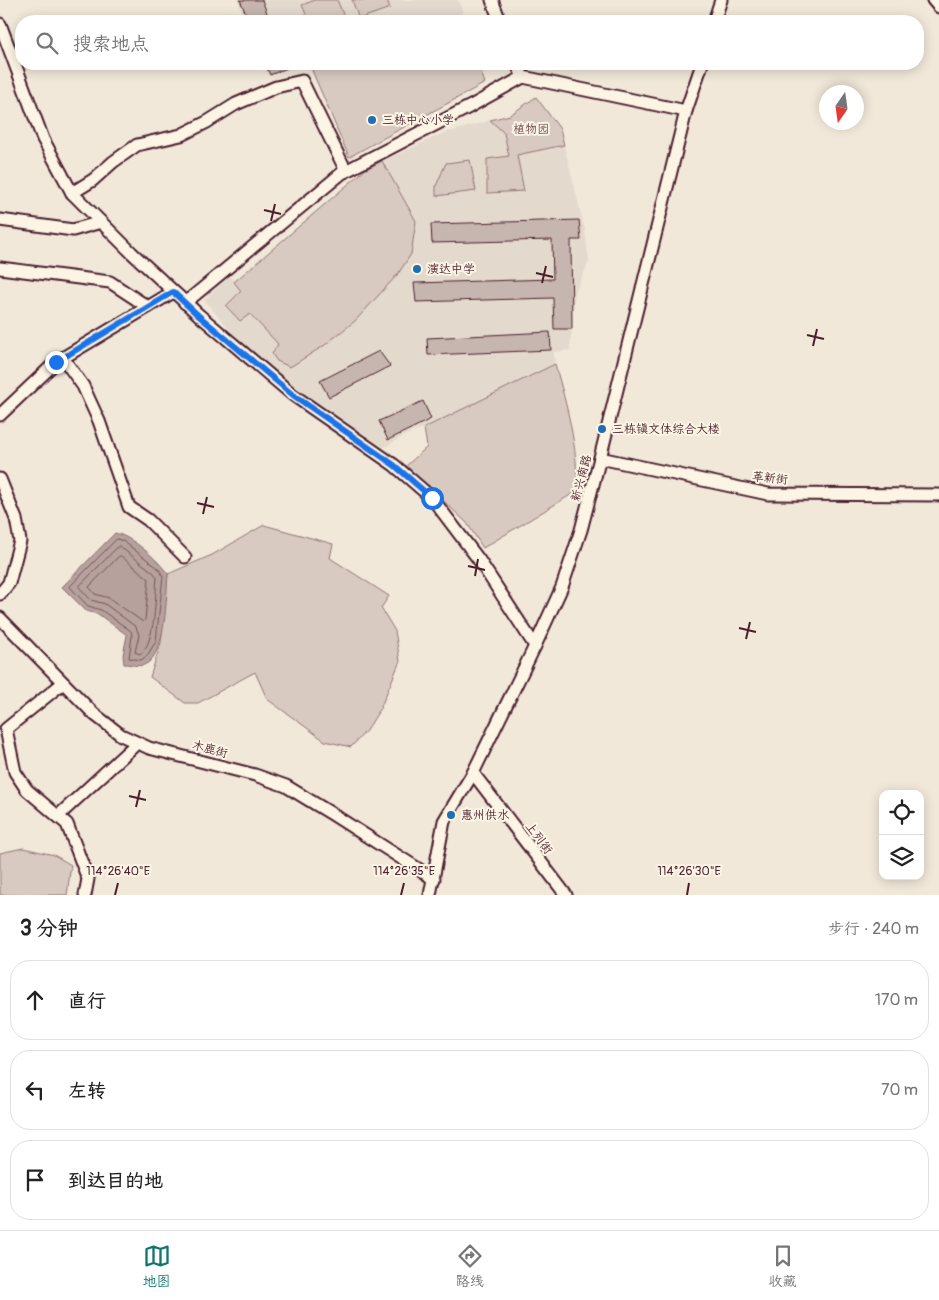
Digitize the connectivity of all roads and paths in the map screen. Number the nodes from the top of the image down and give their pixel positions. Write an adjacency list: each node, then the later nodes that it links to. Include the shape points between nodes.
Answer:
1 (492, 0): 5 (street)
2 (721, 0): 6 (street)
3 (933, 0): 4 (street)
4 (939, 7)
5 (498, 15)
6 (716, 15)
7 (0, 24): 8 (street)
8 (15, 64)
9 (17, 70): 15 (street, via 43,140)
10 (520, 70): 12 (street)
11 (700, 70): 13 (street, 新兴南路)
12 (523, 77): 13 (street); 14 (street)
13 (686, 111): 24 (street, 新兴南路)
14 (346, 171): 15 (street, via 302,81 276,87 236,104 181,135 137,145); 20 (street)
15 (72, 193): 17 (street)
16 (0, 220): 17 (street, via 73,230)
17 (101, 222): 19 (street)
18 (0, 268): 21 (street, via 110,282)
19 (173, 292): 20 (street); 21 (street)
20 (185, 303): 30 (street, via 293,395 394,465 432,498 479,560)
21 (148, 307): 22 (street)
22 (63, 358): 23 (street); 27 (street, via 83,386 99,421 129,507 148,520)
23 (0, 415)
24 (600, 458): 26 (street, 革新街, via 768,494); 30 (street, 新兴南路, via 562,587)
25 (0, 479): 28 (street, via 16,519 20,541 9,583)
26 (939, 495)
27 (185, 558)
28 (0, 594)
29 (0, 618): 31 (street, 木鹿街)
30 (534, 646): 34 (street, 新兴南路)
31 (63, 683): 32 (street); 33 (street, 木鹿街, via 94,714 121,735)
32 (3, 731): 35 (street, via 14,772 27,790)
33 (137, 742): 35 (street); 36 (street, 木鹿街, via 148,748 286,786)
34 (473, 773): 36 (street, 新兴南路, via 444,821); 39 (street, 上列街)
35 (58, 816): 37 (street, via 67,824 84,865 88,879)
36 (434, 879): 38 (street, 新兴南路)
37 (85, 895)
38 (430, 895)
39 (566, 895)

